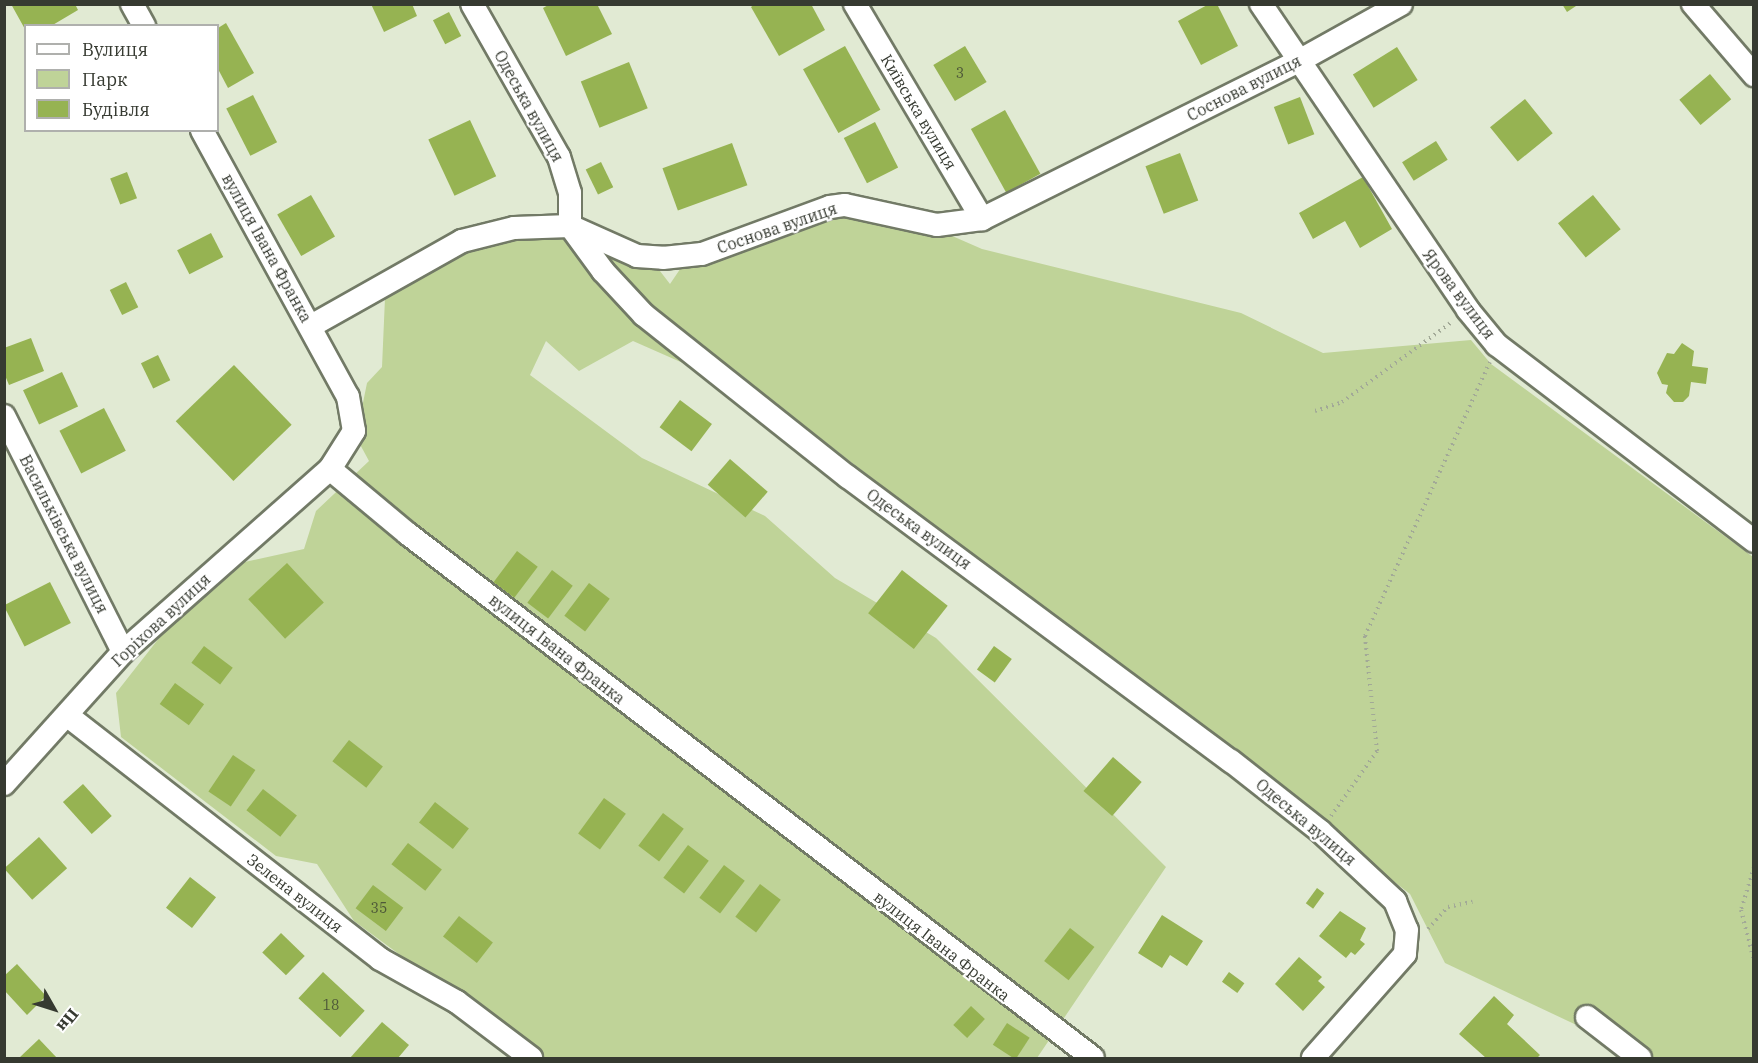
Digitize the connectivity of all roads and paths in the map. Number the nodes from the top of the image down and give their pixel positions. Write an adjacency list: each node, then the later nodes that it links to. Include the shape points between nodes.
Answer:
1 (132, 4): 7 (street)
2 (472, 4): 12 (street, Одеська вулиця, via 559,157 570,193)
3 (855, 4): 11 (street, Київська вулиця)
4 (1261, 4): 8 (street, Ярова вулиця)
5 (1401, 4): 8 (street, Соснова вулиця)
6 (1693, 4): 9 (street)
7 (143, 24)
8 (1297, 62): 11 (street, Соснова вулиця); 13 (street, Ярова вулиця)
9 (1754, 75)
10 (203, 132): 14 (street, вулиця Івана Франка)
11 (982, 219): 12 (street, Соснова вулиця, via 937,225 845,205 702,254 663,258 637,256)
12 (570, 226): 14 (street, Соснова вулиця, via 514,228 462,241); 23 (street, Одеська вулиця, via 644,315 848,477 1071,639)
13 (1468, 310): 15 (street, Ярова вулиця); 16 (path, via 1342,402)
14 (311, 326): 18 (street, вулиця Івана Франка, via 353,415 354,431)
15 (1497, 345): 19 (street, Ярова вулиця); 23 (path, via 1365,636 1377,751)
16 (1316, 411)
17 (4, 416): 20 (street, Васильківська вулиця)
18 (330, 469): 20 (street, Горіхова вулиця); 30 (street, вулиця Івана Франка, via 418,542)
19 (1754, 540)
20 (123, 652): 21 (street, Горіхова вулиця)
21 (68, 716): 22 (street, Горіхова вулиця); 29 (street, Зелена вулиця, via 380,959 457,1002)
22 (4, 784)
23 (1320, 831): 26 (street, Одеська вулиця, via 1395,900 1407,930)
24 (1754, 867): 27 (path, via 1741,910)
25 (1472, 902): 26 (path, via 1448,907)
26 (1405, 954): 31 (street)
27 (1754, 961)
28 (1587, 1017): 32 (street)
29 (531, 1059)
30 (1093, 1059)
31 (1313, 1059)
32 (1640, 1059)

